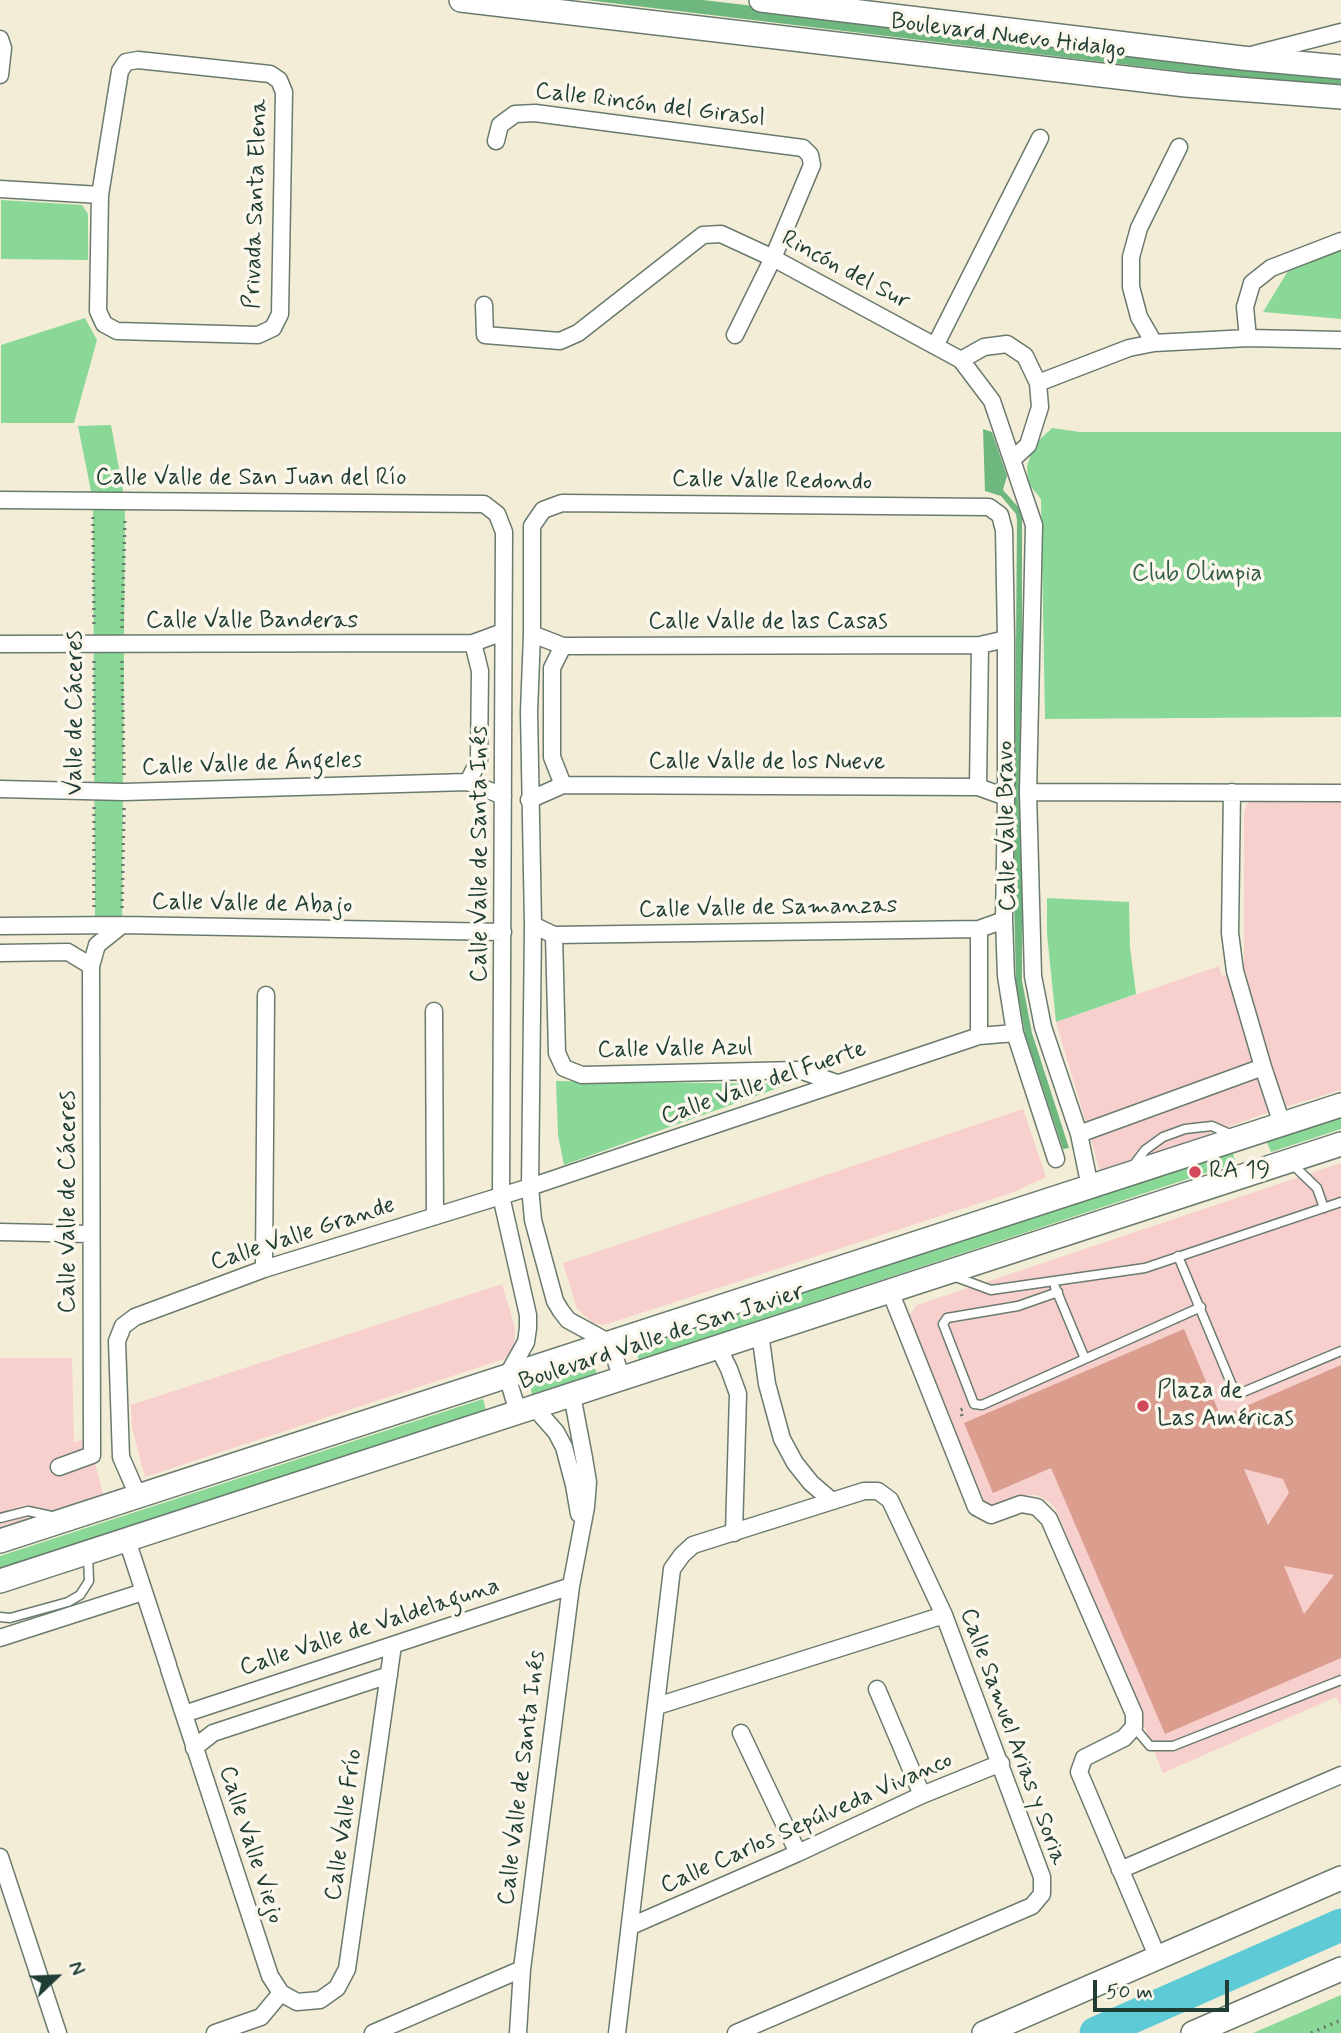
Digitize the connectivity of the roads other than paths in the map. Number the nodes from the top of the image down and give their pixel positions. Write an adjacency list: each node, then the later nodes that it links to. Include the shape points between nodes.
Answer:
1 (461, 0): 10 (main road, Boulevard Nuevo Hidalgo, via 1186,85)
2 (761, 0): 4 (main road, Boulevard Nuevo Hidalgo)
3 (813, 0): 4 (street)
4 (842, 10): 7 (main road, Boulevard Nuevo Hidalgo)
5 (1341, 32): 7 (street)
6 (0, 39): 9 (street)
7 (1241, 58): 8 (main road, Boulevard Nuevo Hidalgo)
8 (1341, 66)
9 (0, 75)
10 (1341, 97)
11 (1040, 138): 23 (street)
12 (496, 141): 17 (street, Calle Rincón del Girasol, via 500,125 515,114 535,113 803,148 812,165)
13 (1179, 147): 22 (street, via 1139,228 1131,257 1131,287 1139,317)
14 (0, 190): 15 (street)
15 (100, 195): 15 (street, Privada Santa Elena, via 98,311 104,324 117,331 258,335 273,328 280,314 284,92 279,80 270,74 126,62 120,71)
16 (1341, 241): 20 (street, via 1270,268 1252,283 1245,307)
17 (773, 258): 18 (street, Rincón del Sur, via 721,234 703,236 578,333 560,341 485,335); 19 (street); 23 (street, Rincón del Sur)
18 (484, 304)
19 (735, 335)
20 (1248, 338): 21 (street); 22 (street)
21 (1341, 340)
22 (1154, 343): 25 (street)
23 (936, 344): 24 (street, Rincón del Sur)
24 (961, 360): 25 (street, via 984,346 1007,344 1025,356); 26 (street, Rincón del Sur)
25 (1038, 383): 27 (street, via 1040,407 1028,445)
26 (992, 401): 27 (street, Calle Valle Bravo)
27 (1013, 459): 45 (street, Calle Valle Bravo, via 1034,525)
28 (0, 500): 30 (street, Calle Valle de San Juan del Río, via 484,504)
29 (543, 510): 31 (street, Calle Valle Redondo, via 562,503 989,507); 33 (street, Calle Valle de Santa Inés, via 532,526)
30 (497, 514): 32 (street, Calle Valle de Santa Inés, via 504,532)
31 (1000, 515): 34 (street, Calle Valle Bravo)
32 (503, 632): 35 (street, Calle Valle Banderas); 39 (street, Calle Valle de Santa Inés)
33 (532, 634): 38 (street, Calle Valle de las Casas); 40 (street, Calle Valle de Santa Inés)
34 (1006, 639): 37 (street, Calle Valle de las Casas); 49 (street, Calle Valle Bravo)
35 (473, 643): 36 (street, Calle Valle Banderas); 41 (street, via 480,671 479,760)
36 (0, 644)
37 (980, 645): 38 (street, Calle Valle de las Casas); 43 (street)
38 (563, 646): 42 (street, via 552,668 552,757)
39 (504, 711): 40 (street); 48 (street, Calle Valle de Santa Inés)
40 (529, 712): 50 (street, Calle Valle de Santa Inés)
41 (468, 782): 44 (street, Calle Valle de Ángeles, via 124,792); 48 (street, Calle Valle de Ángeles)
42 (563, 785): 43 (street, Calle Valle de los Nueve); 50 (street, Calle Valle de los Nueve)
43 (978, 787): 49 (street, Calle Valle de los Nueve)
44 (0, 789)
45 (1028, 792): 46 (street); 68 (street, Calle Valle Bravo, via 1033,976 1043,1027)
46 (1231, 792): 47 (street); 64 (street, via 1230,933 1235,971)
47 (1341, 793)
48 (503, 796): 56 (street, Calle Valle de Santa Inés)
49 (1006, 797): 51 (street, Calle Valle Bravo)
50 (529, 800): 53 (street, Calle Valle de Santa Inés)
51 (1004, 919): 55 (street, Calle Valle de Samanzas); 62 (street, Calle Valle Bravo)
52 (122, 925): 54 (street, Calle Valle de Abajo); 56 (street, Calle Valle de Abajo); 59 (street, Calle Valle de Cáceres, via 97,945)
53 (533, 925): 57 (street, Calle Valle de Samanzas); 74 (street, Calle Valle de Santa Inés)
54 (0, 926)
55 (979, 929): 57 (street, Calle Valle de Samanzas); 63 (street)
56 (503, 932): 76 (street, Calle Valle de Santa Inés)
57 (554, 935): 65 (street, Calle Valle Azul, via 557,1053 564,1068 582,1075 799,1070)
58 (0, 953): 59 (street, via 68,952)
59 (91, 966): 81 (street, Calle Valle de Cáceres)
60 (266, 995): 83 (street)
61 (434, 1012): 79 (street)
62 (1015, 1033): 63 (street, Calle Valle del Fuerte); 71 (street, Calle Valle Bravo)
63 (979, 1036): 65 (street, Calle Valle del Fuerte)
64 (1263, 1067): 67 (street); 68 (street)
65 (837, 1083): 74 (street, Calle Valle del Fuerte)
66 (1341, 1105): 67 (main road, Boulevard Valle de San Javier)
67 (1282, 1124): 69 (main road, Boulevard Valle de San Javier)
68 (1079, 1134): 75 (street, Calle Valle Bravo)
69 (1243, 1137): 73 (main road); 75 (main road, Boulevard Valle de San Javier)
70 (1341, 1144): 72 (main road, Boulevard Valle de San Javier)
71 (1056, 1159)
72 (1289, 1161): 73 (main road, Boulevard Valle de San Javier); 78 (lane, via 1317,1188)
73 (1258, 1171): 84 (main road, Boulevard Valle de San Javier)
74 (530, 1187): 76 (street, Calle Valle del Fuerte); 90 (street, Calle Valle de Santa Inés, via 533,1220 555,1301 568,1320)
75 (1090, 1187): 90 (main road, Boulevard Valle de San Javier)
76 (501, 1196): 79 (street, Calle Valle Grande); 94 (street, Calle Valle de Santa Inés, via 528,1315 526,1342)
77 (1341, 1202): 78 (lane)
78 (1324, 1208): 82 (lane)
79 (435, 1216): 83 (street, Calle Valle Grande)
80 (0, 1232): 81 (street)
81 (91, 1234): 98 (street, Calle Valle de Cáceres, via 92,1455)
82 (1178, 1256): 85 (lane, via 1145,1268); 88 (lane)
83 (264, 1269): 99 (street, Calle Valle Grande, via 135,1317 123,1326 117,1341 121,1457)
84 (944, 1273): 85 (lane, via 991,1290); 86 (main road, Boulevard Valle de San Javier)
85 (1053, 1281): 87 (lane)
86 (890, 1291): 89 (main road, Boulevard Valle de San Javier); 120 (street, via 976,1507 991,1515 1021,1504 1038,1507 1049,1519 1134,1714)
87 (1058, 1292): 93 (lane); 93 (lane, via 1018,1306 947,1318 943,1324 974,1404 982,1405)
88 (1201, 1307): 92 (lane, via 1236,1395); 93 (lane)
89 (760, 1334): 91 (main road, Boulevard Valle de San Javier); 100 (street, via 782,1439 811,1483)
90 (610, 1343): 94 (main road, Boulevard Valle de San Javier); 95 (street)
91 (718, 1348): 95 (main road, Boulevard Valle de San Javier); 104 (street, via 738,1394)
92 (1341, 1351)
93 (1085, 1359)
94 (507, 1376): 97 (street, Calle Valle de Santa Inés); 99 (main road, Boulevard Valle de San Javier)
95 (622, 1379): 96 (main road, Boulevard Valle de San Javier)
96 (572, 1395): 97 (main road, Boulevard Valle de San Javier); 103 (street, Calle Valle de Santa Inés, via 587,1482)
97 (526, 1410): 103 (street, Calle Valle de Santa Inés, via 556,1432 564,1447); 105 (main road, Boulevard Valle de San Javier)
98 (59, 1467)
99 (138, 1496): 102 (main road, Boulevard Valle de San Javier)
100 (832, 1501): 104 (street, Calle Samuel Arias y Soria); 111 (street, Calle Samuel Arias y Soria, via 864,1491 878,1491 890,1500)
101 (0, 1518): 102 (lane, via 28,1511)
102 (65, 1520): 106 (main road, Boulevard Valle de San Javier)
103 (580, 1530): 109 (street, Calle Valle de Santa Inés)
104 (734, 1533): 118 (street, Calle Samuel Arias y Soria, via 693,1545 672,1569)
105 (127, 1540): 107 (main road, Boulevard Valle de San Javier); 110 (street, Calle Valle Viejo)
106 (0, 1541)
107 (88, 1553): 108 (main road, Boulevard Valle de San Javier); 112 (lane, via 89,1581 80,1595 10,1618)
108 (0, 1581)
109 (571, 1586): 114 (street, Calle Valle de Valdelaguna); 133 (street, Calle Valle de Santa Inés)
110 (143, 1592): 113 (street); 119 (street, Calle Valle Viejo)
111 (944, 1615): 118 (street); 123 (street, Calle Samuel Arias y Soria)
112 (0, 1617)
113 (0, 1638)
114 (393, 1645): 115 (street, Calle Valle Frío); 119 (street, Calle Valle de Valdelaguna)
115 (389, 1675): 122 (street, Calle Valle de Valdelaguna, via 213,1734); 135 (street, Calle Valle Frío, via 347,1969 337,1988 320,2000 297,2002)
116 (1341, 1680): 120 (lane, via 1173,1746 1150,1746)
117 (877, 1689): 125 (street)
118 (657, 1706): 131 (street, Calle Samuel Arias y Soria)
119 (184, 1714): 122 (street, Calle Valle Viejo)
120 (1134, 1727): 128 (street, via 1124,1738 1084,1758 1079,1772)
121 (741, 1733): 126 (street)
122 (194, 1748): 135 (street, Calle Valle Viejo, via 270,1976)
123 (1001, 1763): 125 (street, Calle Carlos Sepúlveda Vivanco); 141 (street, Calle Samuel Arias y Soria, via 1042,1877 1042,1894 1032,1906)
124 (1341, 1775): 128 (street)
125 (922, 1796): 126 (street, Calle Carlos Sepúlveda Vivanco)
126 (798, 1853): 131 (street, Calle Carlos Sepúlveda Vivanco)
127 (0, 1857): 130 (street)
128 (1120, 1870): 132 (street)
129 (1341, 1878): 132 (main road)
130 (5, 1891): 136 (street)
131 (631, 1926): 140 (street, Calle Samuel Arias y Soria)
132 (1158, 1958): 142 (main road)
133 (522, 1969): 138 (street); 139 (street, Calle Valle de Santa Inés)
134 (1341, 1969): 143 (main road)
135 (281, 1993): 137 (street, via 261,2017)
136 (58, 2033)
137 (215, 2033)
138 (373, 2033)
139 (518, 2033)
140 (617, 2033)
141 (736, 2033)
142 (984, 2033)
143 (1193, 2033)

